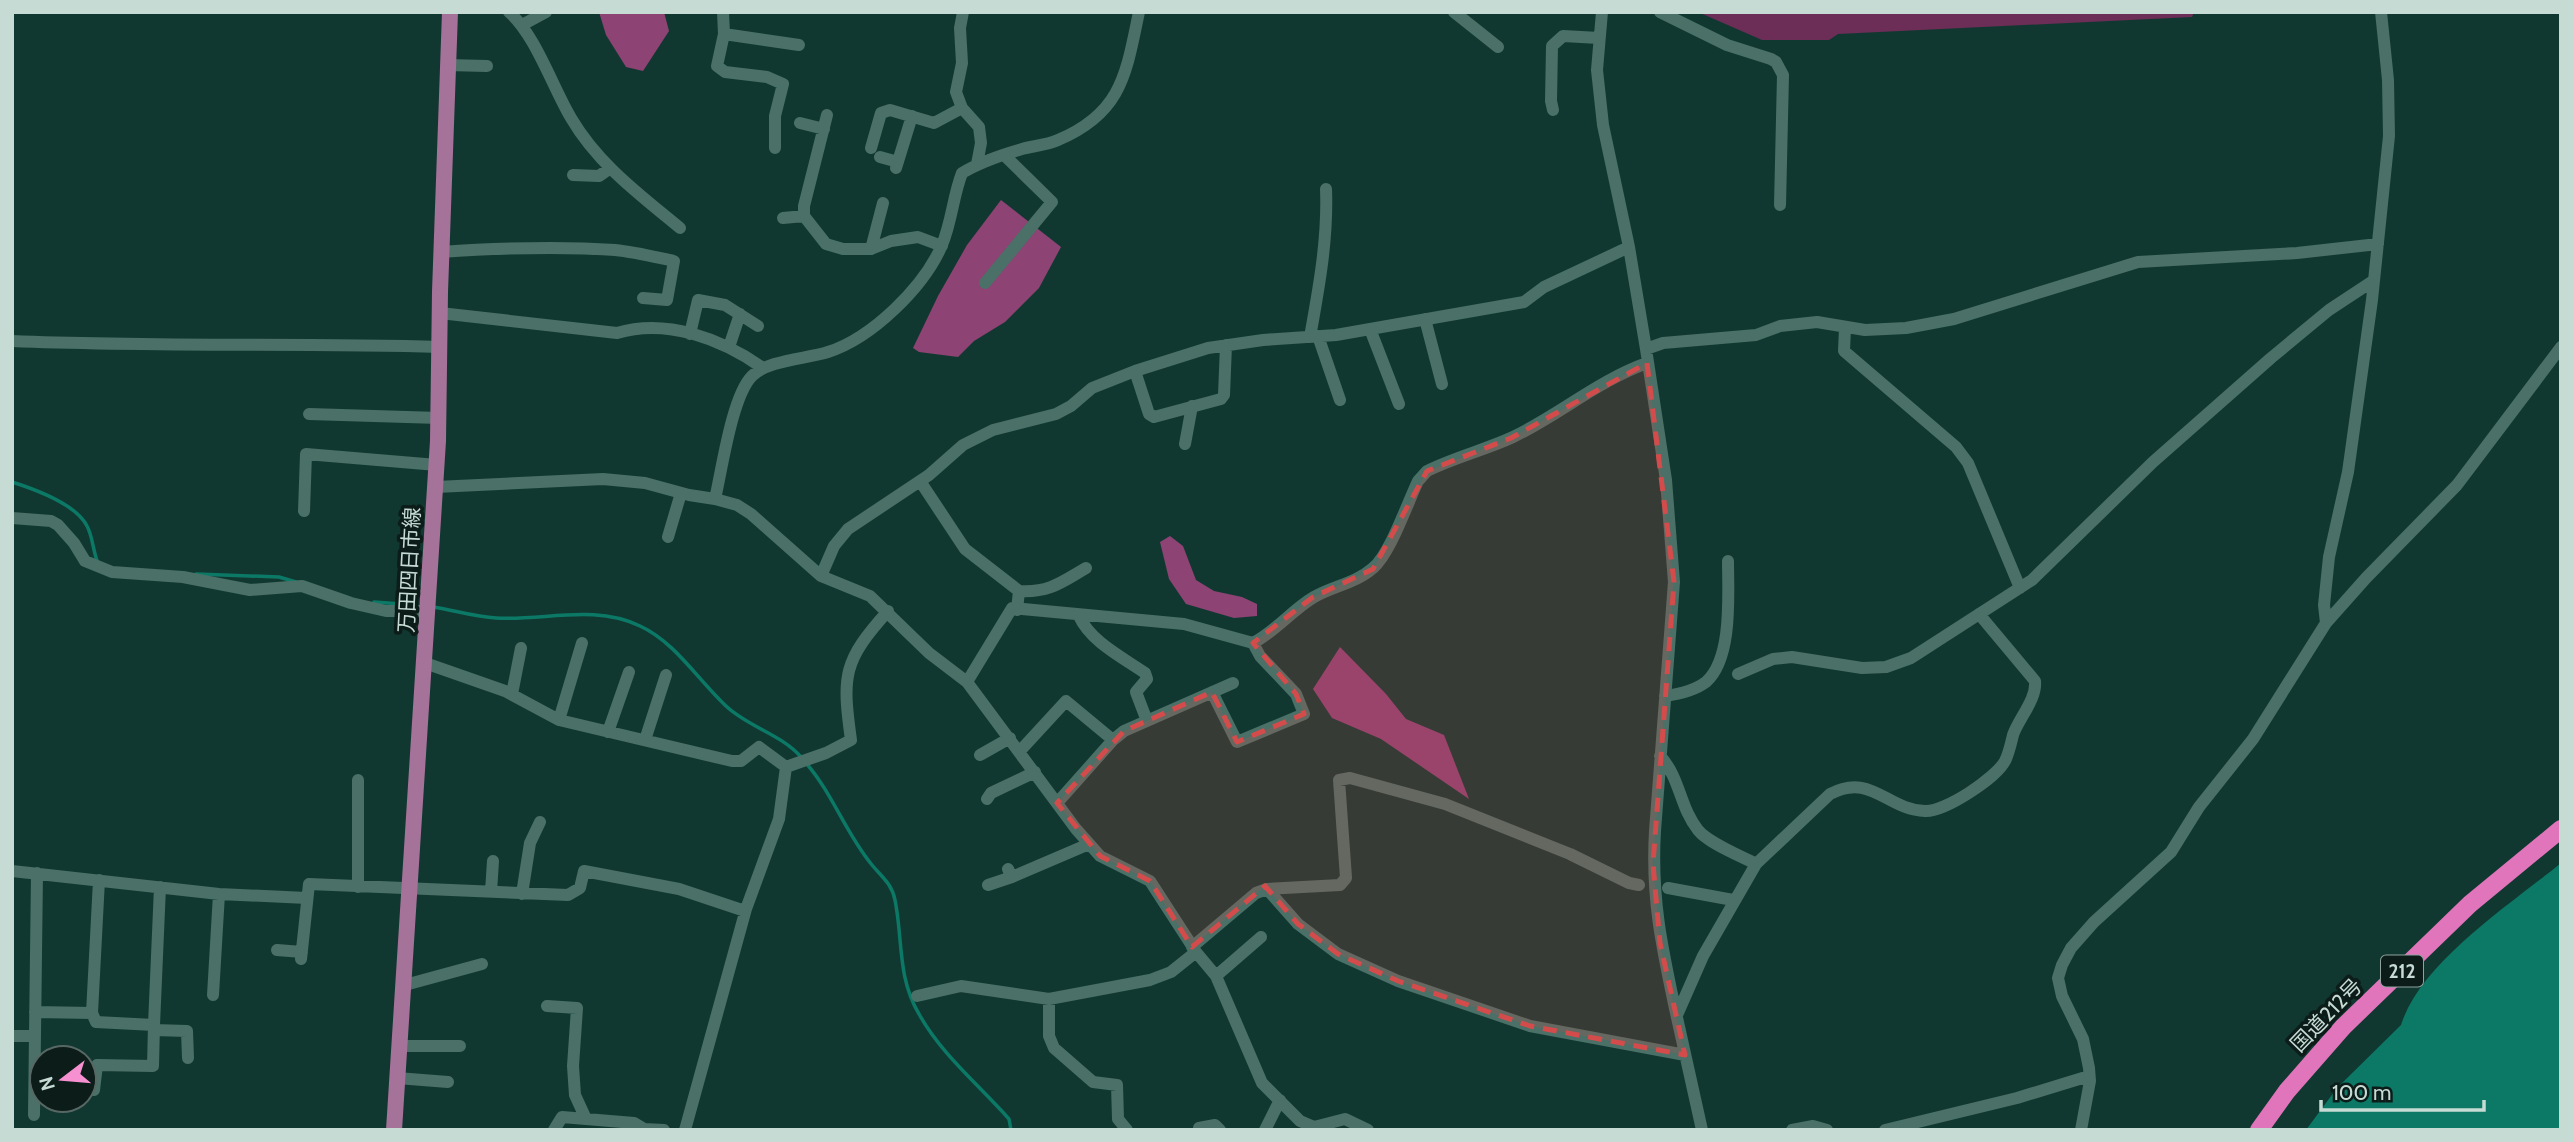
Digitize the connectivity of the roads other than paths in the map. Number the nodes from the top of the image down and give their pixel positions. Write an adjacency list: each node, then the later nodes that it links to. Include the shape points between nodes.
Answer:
1 (450, 12): 16 (main road, 万田四日市線)
2 (509, 12): 11 (street)
3 (546, 12): 11 (street)
4 (723, 12): 12 (street)
5 (963, 12): 18 (street, via 956,92)
6 (1139, 12): 25 (street, via 1126,71 1098,117 1057,140)
7 (1454, 12): 15 (street)
8 (1602, 12): 13 (street)
9 (1660, 12): 31 (street, via 1727,45 1771,59 1780,68)
10 (2381, 12): 35 (street, via 2389,136)
11 (522, 25): 27 (street, via 572,120)
12 (724, 34): 14 (street); 24 (street, via 717,66 725,72 767,77 783,84 775,116)
13 (1599, 38): 19 (street, via 1563,36 1552,46); 37 (street, via 1603,125)
14 (799, 45)
15 (1497, 47)
16 (447, 65): 17 (street); 39 (main road, 万田四日市線)
17 (487, 66)
18 (962, 108): 21 (street, via 934,123); 26 (street, via 979,127)
19 (1553, 110)
20 (827, 115): 23 (street)
21 (912, 116): 21 (street, via 897,165 876,152 881,113 890,110)
22 (800, 123): 23 (street)
23 (824, 129): 32 (street)
24 (775, 148)
25 (1004, 155): 26 (street); 41 (street, via 1052,202)
26 (977, 164): 36 (street, via 962,173)
27 (609, 169): 28 (street, via 599,176); 34 (street)
28 (573, 175)
29 (1326, 189): 50 (street)
30 (883, 203): 38 (street)
31 (1780, 205)
32 (804, 216): 33 (street); 38 (street, via 825,244)
33 (783, 218)
34 (680, 228)
35 (2378, 244): 40 (street); 47 (street, via 2138,262 1954,319 1882,331)
36 (942, 246): 38 (street, via 918,237); 58 (street, via 918,287 856,341)
37 (1629, 247): 45 (street, via 1544,287 1524,302); 56 (street)
38 (871, 249)
39 (441, 252): 42 (street, via 618,250 674,261 667,300); 43 (main road, 万田四日市線)
40 (2373, 281): 78 (street, via 2271,358); 85 (street, via 2348,472 2329,557)
41 (985, 283)
42 (643, 298)
43 (440, 313): 49 (street, via 617,333 662,328); 53 (main road, 万田四日市線)
44 (740, 314): 46 (street); 49 (street, via 698,300); 54 (street)
45 (1424, 319): 48 (street); 60 (street)
46 (758, 326)
47 (1845, 328): 56 (street, via 1817,322); 78 (street, via 1844,351 1956,447 1968,463)
48 (1370, 329): 50 (street); 62 (street)
49 (690, 334): 54 (street)
50 (1314, 337): 52 (street); 61 (street)
51 (12, 341): 53 (street)
52 (1226, 345): 59 (street); 63 (street, via 1224,395)
53 (440, 347): 65 (main road, 万田四日市線)
54 (729, 347): 58 (street)
55 (2561, 347): 85 (street, via 2457,485)
56 (1646, 349): 57 (street)
57 (1647, 363): 86 (street, via 1607,381 1511,438 1427,471 1373,569 1313,597); 97 (street, via 1666,481 1674,582)
58 (763, 368): 71 (street, via 742,390)
59 (1135, 370): 63 (street, via 1149,414); 68 (street, via 1093,388 1056,414 993,430 963,445)
60 (1442, 384)
61 (1340, 400)
62 (1399, 404)
63 (1192, 406): 66 (street)
64 (309, 414): 65 (street)
65 (439, 418): 67 (main road, 万田四日市線)
66 (1185, 444)
67 (437, 465): 69 (main road, 万田四日市線); 72 (street, via 306,454)
68 (920, 481): 77 (street, via 848,530 834,546); 79 (street, via 964,550)
69 (436, 487): 70 (street, via 603,479); 81 (main road, 万田四日市線)
70 (681, 493): 71 (street); 74 (street)
71 (715, 499): 77 (street, via 751,514)
72 (303, 511)
73 (12, 518): 81 (street, via 51,521 85,561 112,572 183,577 250,590 302,586 386,611)
74 (668, 537)
75 (1728, 561): 97 (street, via 1725,642 1717,667 1696,688)
76 (1086, 568): 79 (street, via 1049,589)
77 (821, 576): 82 (street, via 870,596)
78 (2020, 588): 83 (street)
79 (1019, 591): 80 (street)
80 (1017, 610): 84 (street); 93 (street, via 1012,608)
81 (427, 611): 89 (main road, 万田四日市線)
82 (888, 611): 93 (street, via 929,653); 107 (street, via 864,637 847,677 851,740)
83 (1979, 614): 91 (street, via 1911,658 1886,667 1862,668 1792,657 1773,659); 116 (street, via 2035,681 2036,690 2005,762 1986,783 1926,811 1898,804 1861,786 1844,787 1830,794)
84 (1079, 616): 86 (street, via 1184,624); 99 (street, via 1094,637 1145,673 1147,679 1136,692)
85 (2326, 623): 154 (street, via 2253,739 2199,807 2172,852 2094,922 2062,965 2058,978 2062,996 2083,1039)
86 (1253, 642): 95 (street, via 1260,656 1296,694 1304,714 1237,742)
87 (582, 643): 98 (street)
88 (521, 648): 96 (street)
89 (425, 663): 96 (street); 125 (main road, 万田四日市線)
90 (629, 672): 100 (street)
91 (1738, 674)
92 (666, 675): 102 (street)
93 (967, 682): 101 (street)
94 (1233, 683): 95 (street)
95 (1212, 692): 99 (street)
96 (512, 694): 98 (street)
97 (1665, 696): 106 (street)
98 (559, 720): 100 (street)
99 (1147, 721): 103 (street)
100 (608, 732): 102 (street)
101 (1010, 738): 104 (street); 105 (street)
102 (645, 740): 107 (street, via 732,761 741,761 759,747)
103 (1113, 740): 104 (street, via 1066,701); 111 (street)
104 (1019, 751): 108 (street)
105 (979, 754)
106 (1660, 756): 116 (street, via 1670,766 1700,833); 145 (street, via 1655,906)
107 (786, 767): 132 (street, via 779,818)
108 (1035, 772): 110 (street); 111 (street)
109 (358, 780): 123 (street)
110 (986, 799)
111 (1056, 803): 114 (street)
112 (540, 821): 129 (street, via 530,843)
113 (2561, 829): 175 (highway, 国道212号 / 212, via 2470,904 2343,1027)
114 (1089, 844): 120 (street); 135 (street, via 1100,856 1150,881)
115 (493, 861): 127 (street)
116 (1756, 864): 131 (street)
117 (12, 871): 118 (street)
118 (37, 873): 119 (street); 143 (street)
119 (99, 880): 122 (street); 144 (street)
120 (988, 885)
121 (1639, 885): 126 (street, via 1445,804 1350,778 1339,780 1346,878 1340,884)
122 (160, 887): 128 (street); 146 (street)
123 (358, 887): 125 (street); 130 (street, via 309,884)
124 (1668, 888): 131 (street)
125 (410, 889): 127 (street); 138 (main road, 万田四日市線)
126 (1267, 889): 135 (street, via 1256,893); 151 (street, via 1298,924 1338,954 1398,981 1530,1026)
127 (491, 892): 129 (street)
128 (219, 894): 130 (street); 139 (street)
129 (522, 894): 132 (street, via 568,895 580,888 584,871 679,889)
130 (307, 898): 134 (street, via 301,956)
131 (1733, 900): 145 (street)
132 (745, 911): 165 (street)
133 (1261, 937): 137 (street)
134 (277, 950)
135 (1194, 950): 137 (street); 141 (street, via 1171,972 1150,980)
136 (482, 964): 138 (street)
137 (1216, 976): 157 (street, via 1262,1083)
138 (405, 985): 149 (main road, 万田四日市線)
139 (213, 995)
140 (917, 996): 141 (street, via 961,986)
141 (1049, 999): 166 (street, via 1049,1036 1054,1048 1093,1082 1117,1085 1118,1119)
142 (547, 1006): 159 (street, via 577,1008 575,1095)
143 (35, 1012): 144 (street); 148 (street)
144 (92, 1013): 146 (street, via 96,1022)
145 (1677, 1015): 151 (street)
146 (154, 1027): 152 (street, via 187,1031); 153 (street, via 153,1066)
147 (12, 1036): 148 (street)
148 (35, 1036): 158 (street)
149 (399, 1046): 150 (street); 155 (main road, 万田四日市線)
150 (460, 1046)
151 (1685, 1055): 170 (street)
152 (188, 1058)
153 (98, 1065)
154 (2090, 1076): 173 (street); 174 (street)
155 (397, 1078): 156 (street); 162 (main road, 万田四日市線)
156 (448, 1082)
157 (1280, 1101): 160 (street, via 1300,1121); 168 (street)
158 (34, 1115)
159 (586, 1119): 163 (street, via 562,1117); 164 (street)
160 (1319, 1127): 169 (street, via 1345,1119)
161 (1199, 1128): 167 (street, via 1215,1125)
162 (394, 1130)
163 (554, 1130)
164 (664, 1130)
165 (685, 1130)
166 (1127, 1130)
167 (1220, 1130)
168 (1265, 1130)
169 (1368, 1130)
170 (1702, 1130)
171 (1793, 1130): 172 (street, via 1814,1126)
172 (1827, 1130)
173 (1885, 1130)
174 (2081, 1130)
175 (2259, 1130)

